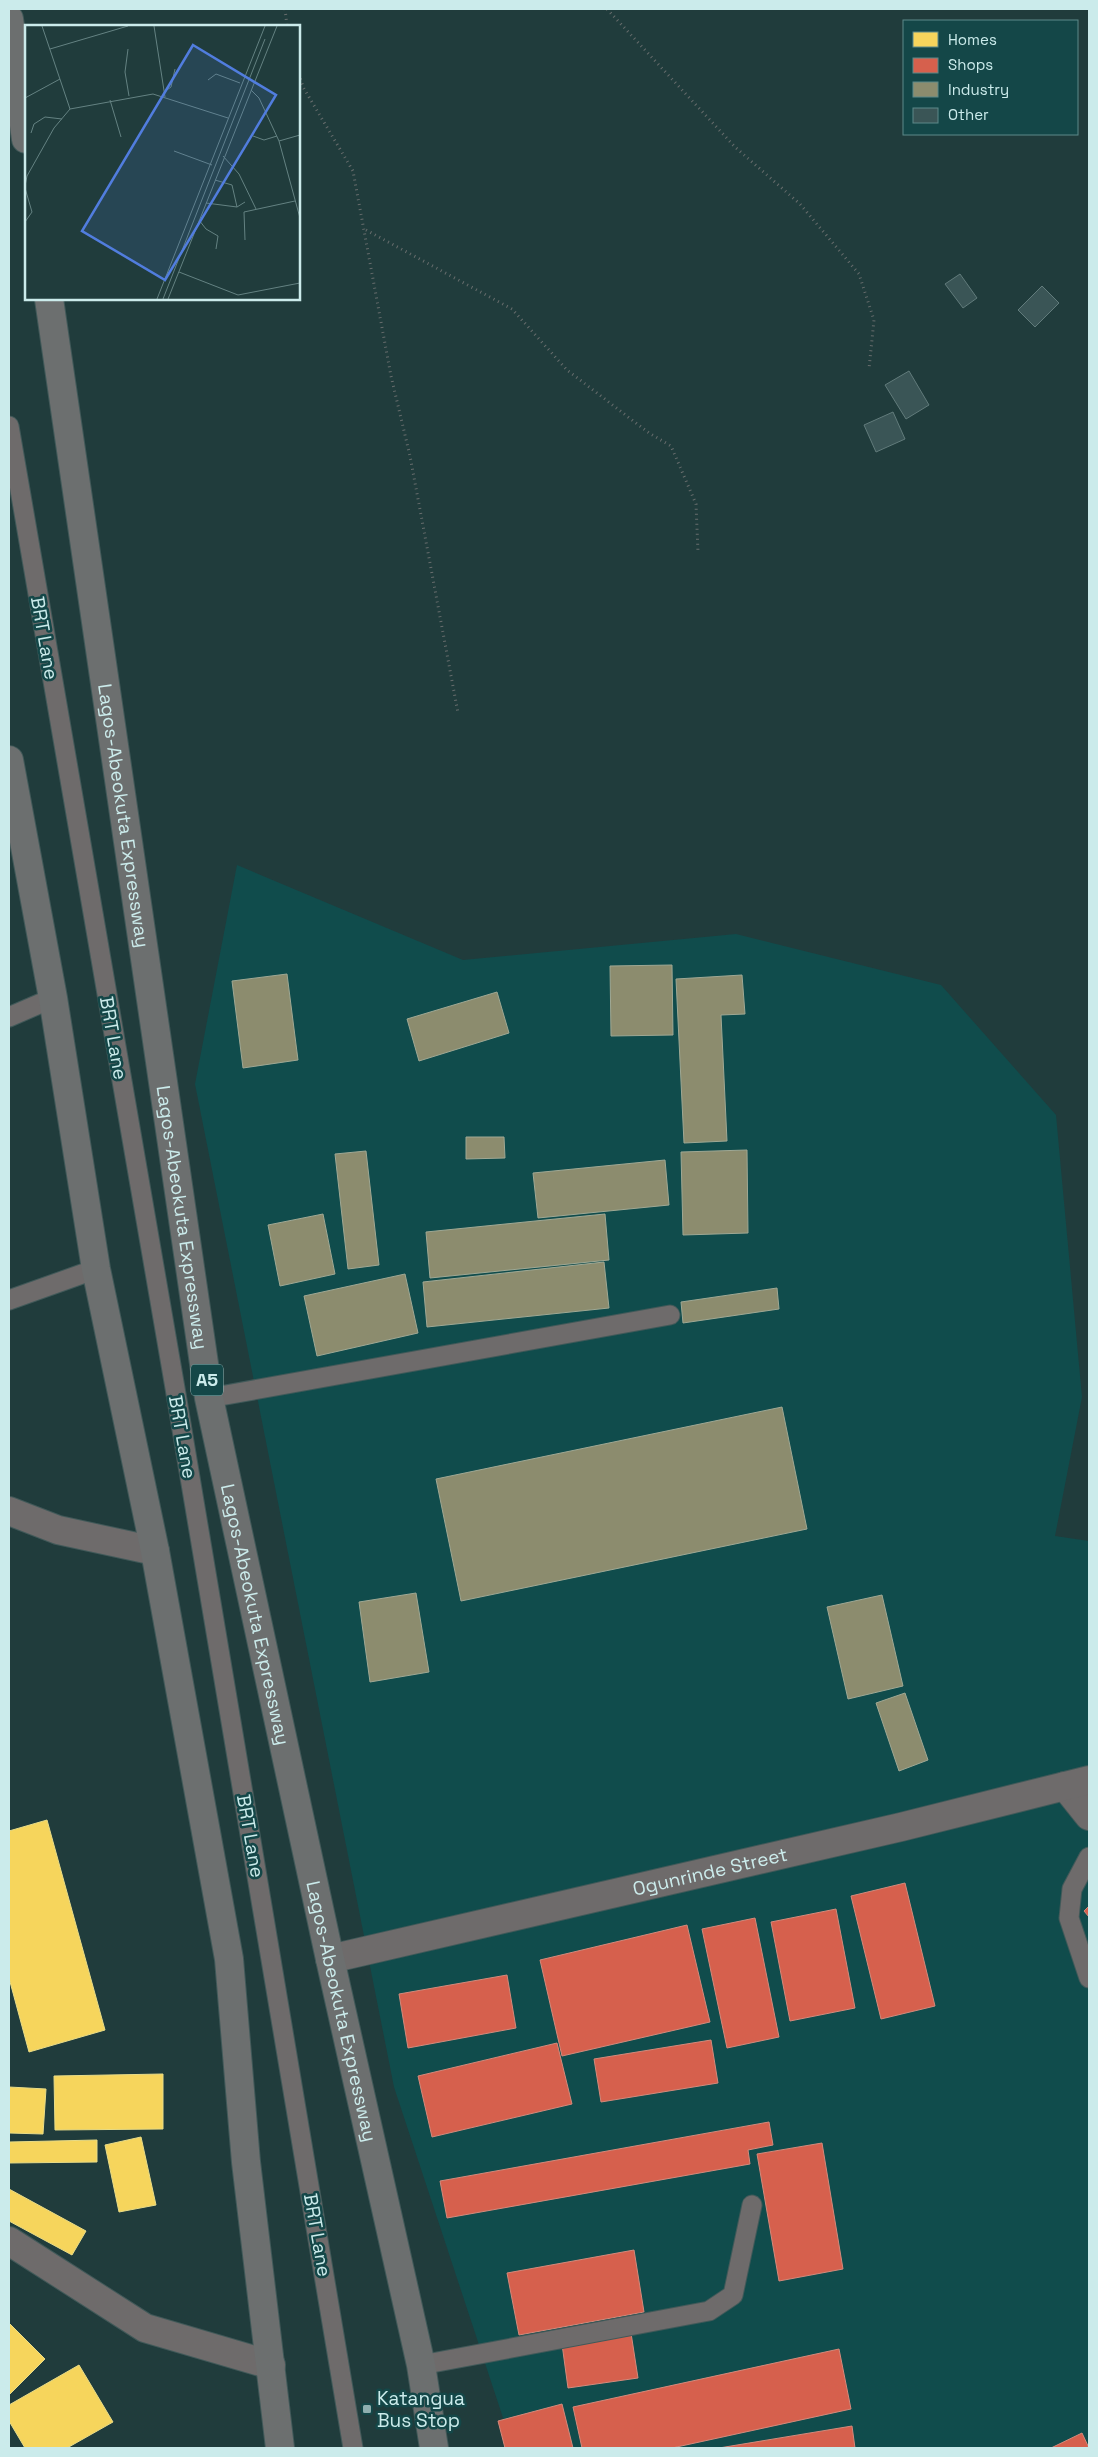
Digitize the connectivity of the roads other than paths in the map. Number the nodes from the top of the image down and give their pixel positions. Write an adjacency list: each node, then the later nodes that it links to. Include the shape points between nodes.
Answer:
1 (9, 19): 2 (highway)
2 (25, 132)
3 (50, 300): 12 (highway, Lagos-Abeokuta Expressway / A5)
4 (9, 426): 25 (lane, BRT Lane)
5 (9, 760): 6 (highway)
6 (11, 792): 7 (highway)
7 (53, 998): 8 (lane); 9 (highway)
8 (9, 1017)
9 (96, 1269): 10 (lane); 14 (highway)
10 (9, 1300)
11 (670, 1315): 12 (lane)
12 (209, 1398): 18 (highway, Lagos-Abeokuta Expressway / A5)
13 (9, 1511): 14 (street, via 58,1530)
14 (155, 1551): 23 (highway, via 229,1959 246,2162)
15 (1077, 1783): 16 (street); 18 (street, Ogunrinde Street)
16 (1089, 1816)
17 (1089, 1857): 19 (lane, via 1072,1889 1069,1918)
18 (330, 1959): 22 (highway, Lagos-Abeokuta Expressway / A5)
19 (1089, 1978)
20 (752, 2205): 22 (lane, via 733,2295 709,2311)
21 (9, 2241): 23 (street, via 145,2328)
22 (421, 2365): 26 (highway, Lagos-Abeokuta Expressway / A5)
23 (271, 2366): 24 (highway)
24 (280, 2448)
25 (353, 2448)
26 (434, 2448)

